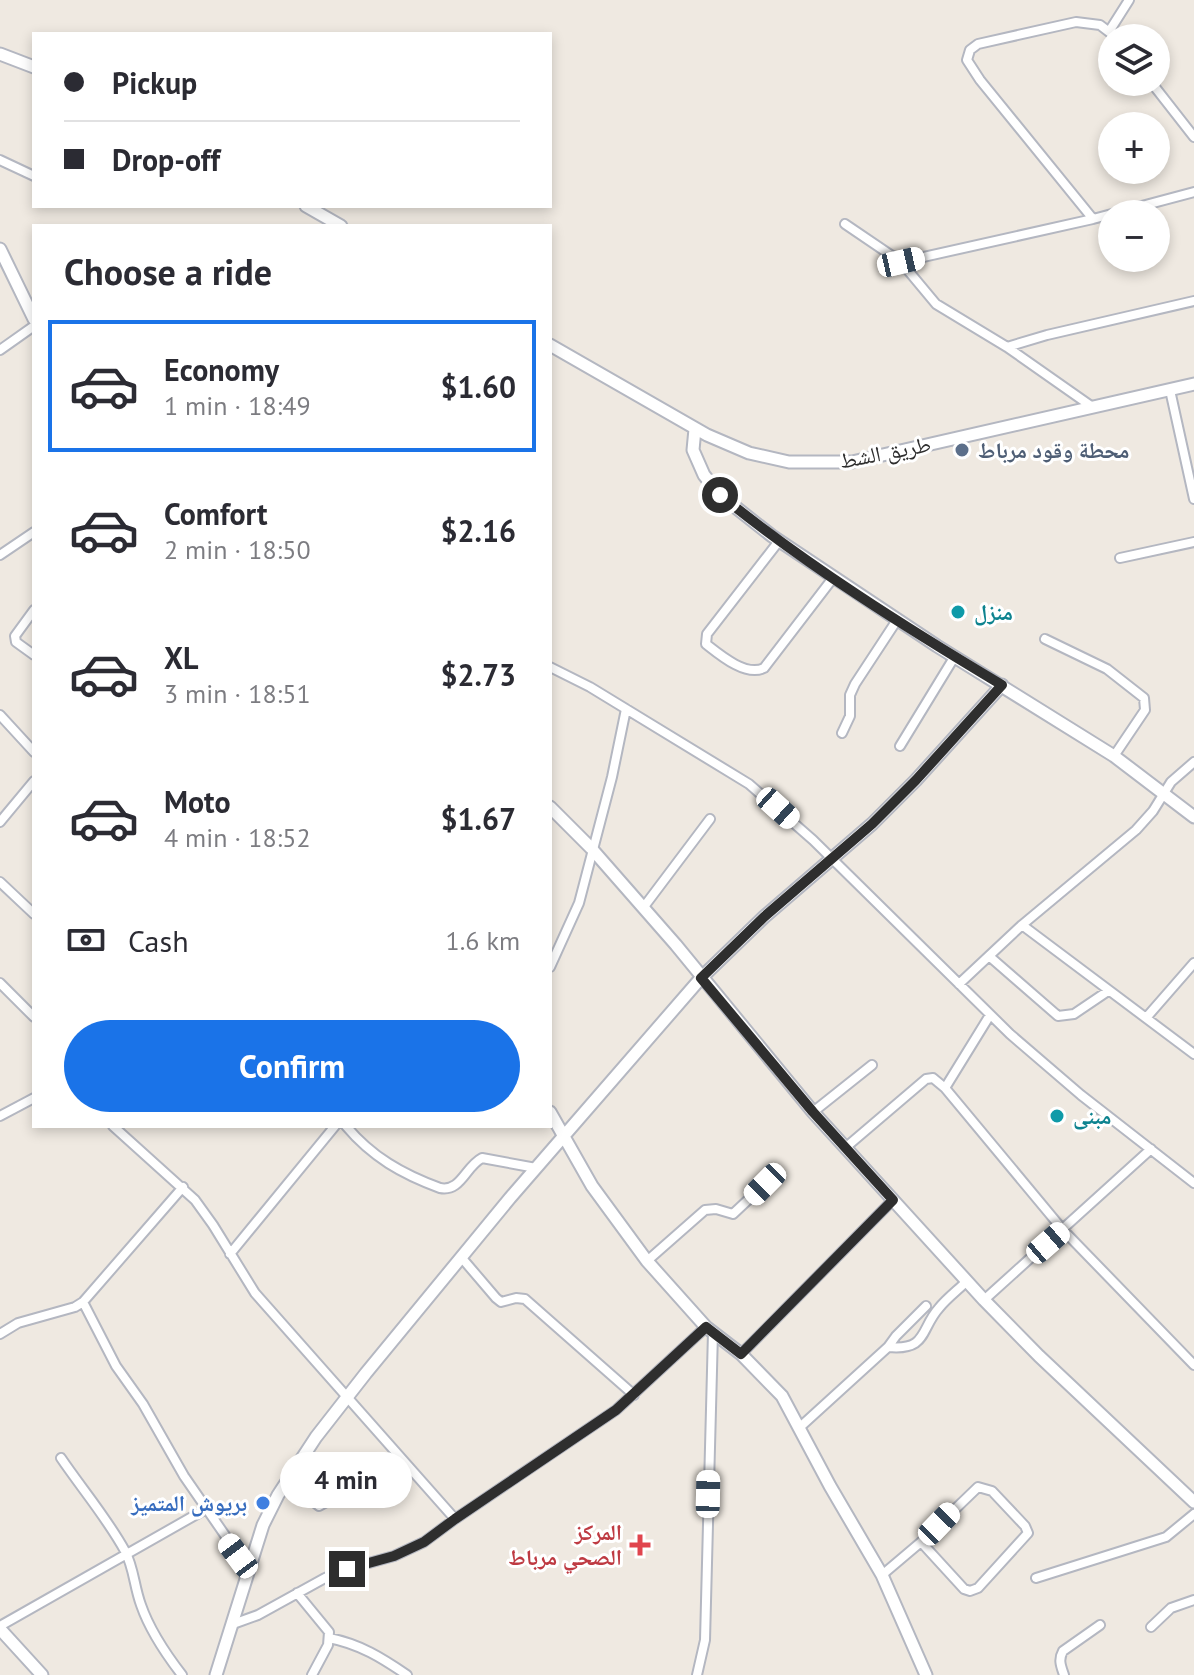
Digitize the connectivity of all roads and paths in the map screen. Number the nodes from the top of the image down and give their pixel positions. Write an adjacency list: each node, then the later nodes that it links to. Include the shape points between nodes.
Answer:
1 (1129, 0): 2 (street)
2 (1114, 24)
3 (1098, 25): 12 (street, via 1076,22 978,44 967,60)
4 (0, 54): 5 (street)
5 (32, 66)
6 (1162, 96): 7 (street)
7 (1194, 137)
8 (0, 160): 9 (street)
9 (32, 175)
10 (1194, 192): 12 (street)
11 (310, 208): 13 (street)
12 (1093, 219): 16 (street)
13 (338, 224)
14 (845, 224): 16 (street)
15 (0, 249): 18 (street)
16 (901, 262): 21 (street, via 936,304)
17 (1194, 301): 21 (street)
18 (32, 315)
19 (32, 327): 22 (street)
20 (552, 346): 26 (street, طريق الشط)
21 (1007, 347): 25 (street)
22 (0, 350)
23 (1194, 384): 24 (street, طريق الشط)
24 (1170, 390): 25 (street, طريق الشط); 27 (street)
25 (1091, 406): 26 (street, طريق الشط, via 833,463 761,457)
26 (695, 429): 29 (street, via 693,450 704,475 720,495)
27 (1194, 499)
28 (32, 533): 31 (street)
29 (779, 541): 33 (street); 33 (street, via 707,634 706,644 713,649 747,670 764,668)
30 (1194, 542): 32 (street)
31 (0, 555)
32 (1120, 558)
33 (833, 578): 35 (street)
34 (32, 613): 37 (street, via 15,636)
35 (897, 620): 38 (street); 43 (street, via 855,684)
36 (1045, 639): 46 (street, via 1107,669 1144,698 1145,710)
37 (32, 654)
38 (955, 656): 40 (street); 44 (street)
39 (552, 668): 41 (street)
40 (1002, 685): 46 (street); 55 (street, via 916,780)
41 (626, 709): 54 (street); 55 (street, via 749,784)
42 (0, 715): 45 (street)
43 (842, 733)
44 (900, 746)
45 (32, 750)
46 (1114, 756): 49 (street)
47 (1194, 762): 49 (street)
48 (32, 783): 53 (street)
49 (1164, 794): 51 (street); 59 (street, via 1136,830)
50 (552, 809): 54 (street)
51 (1194, 817)
52 (710, 819): 57 (street)
53 (0, 822)
54 (591, 848): 57 (street); 61 (street, via 576,914)
55 (832, 859): 63 (street); 65 (street)
56 (2, 887): 58 (street)
57 (643, 908): 63 (street)
58 (32, 912)
59 (1022, 925): 60 (street); 66 (street)
60 (989, 956): 65 (street); 66 (street, via 1058,1016 1074,1014)
61 (552, 963)
62 (1194, 963): 69 (street)
63 (701, 978): 76 (street); 82 (street)
64 (0, 983): 67 (street)
65 (959, 984): 68 (street)
66 (1108, 991): 69 (street)
67 (32, 1015)
68 (990, 1015): 72 (street); 84 (street)
69 (1146, 1018): 70 (street)
70 (1194, 1054)
71 (872, 1065): 76 (street)
72 (945, 1088): 83 (street, via 926,1079); 90 (street)
73 (32, 1099): 75 (street)
74 (0, 1102): 75 (street)
75 (9, 1111): 77 (street)
76 (813, 1112): 83 (street)
77 (0, 1116)
78 (552, 1116): 82 (street)
79 (115, 1128): 88 (street)
80 (333, 1128): 91 (street)
81 (348, 1128): 85 (street, via 387,1165 448,1190 482,1158)
82 (563, 1137): 85 (street); 93 (street)
83 (845, 1148): 89 (street)
84 (1151, 1149): 86 (street); 90 (street)
85 (536, 1168): 92 (street)
86 (1194, 1183)
87 (765, 1184): 93 (street, via 733,1214 705,1210)
88 (183, 1187): 91 (street); 96 (street)
89 (893, 1200): 94 (street); 101 (street)
90 (1063, 1230): 95 (street); 102 (street)
91 (230, 1254): 104 (street, via 255,1293)
92 (461, 1257): 103 (street, via 501,1302 525,1299); 104 (street)
93 (647, 1261): 98 (street)
94 (967, 1281): 95 (street); 100 (street, via 936,1310 919,1340 904,1348)
95 (984, 1300): 109 (street)
96 (83, 1302): 99 (street); 110 (street, via 116,1366)
97 (926, 1306): 100 (street)
98 (710, 1329): 101 (street); 103 (street); 130 (street, via 705,1640)
99 (0, 1334)
100 (888, 1347): 105 (street)
101 (741, 1354): 105 (street, via 782,1396)
102 (1194, 1365)
103 (634, 1395): 112 (street)
104 (348, 1396): 107 (street); 112 (street)
105 (799, 1428): 116 (street)
106 (61, 1458): 114 (street)
107 (287, 1480): 108 (street, via 319,1506); 115 (street, via 263,1525)
108 (341, 1494)
109 (1194, 1502)
110 (206, 1509): 114 (street); 115 (street)
111 (1194, 1514): 117 (street, via 1166,1537)
112 (455, 1519): 118 (street, via 424,1542)
113 (921, 1542): 113 (street, via 970,1591 1028,1533 992,1491 978,1487); 116 (street)
114 (126, 1553): 122 (street); 126 (street, via 141,1605 162,1650)
115 (249, 1570): 120 (street)
116 (882, 1575): 131 (street)
117 (1036, 1578)
118 (297, 1593): 120 (street); 124 (street)
119 (1194, 1600): 123 (street, via 1171,1608)
120 (233, 1624): 127 (street)
121 (1100, 1625): 132 (street, via 1063,1651)
122 (0, 1627): 125 (street)
123 (1151, 1627)
124 (329, 1638): 128 (street); 129 (street, via 353,1643)
125 (42, 1675)
126 (182, 1675)
127 (216, 1675)
128 (312, 1675)
129 (407, 1675)
130 (697, 1675)
131 (926, 1675)
132 (1064, 1675)

